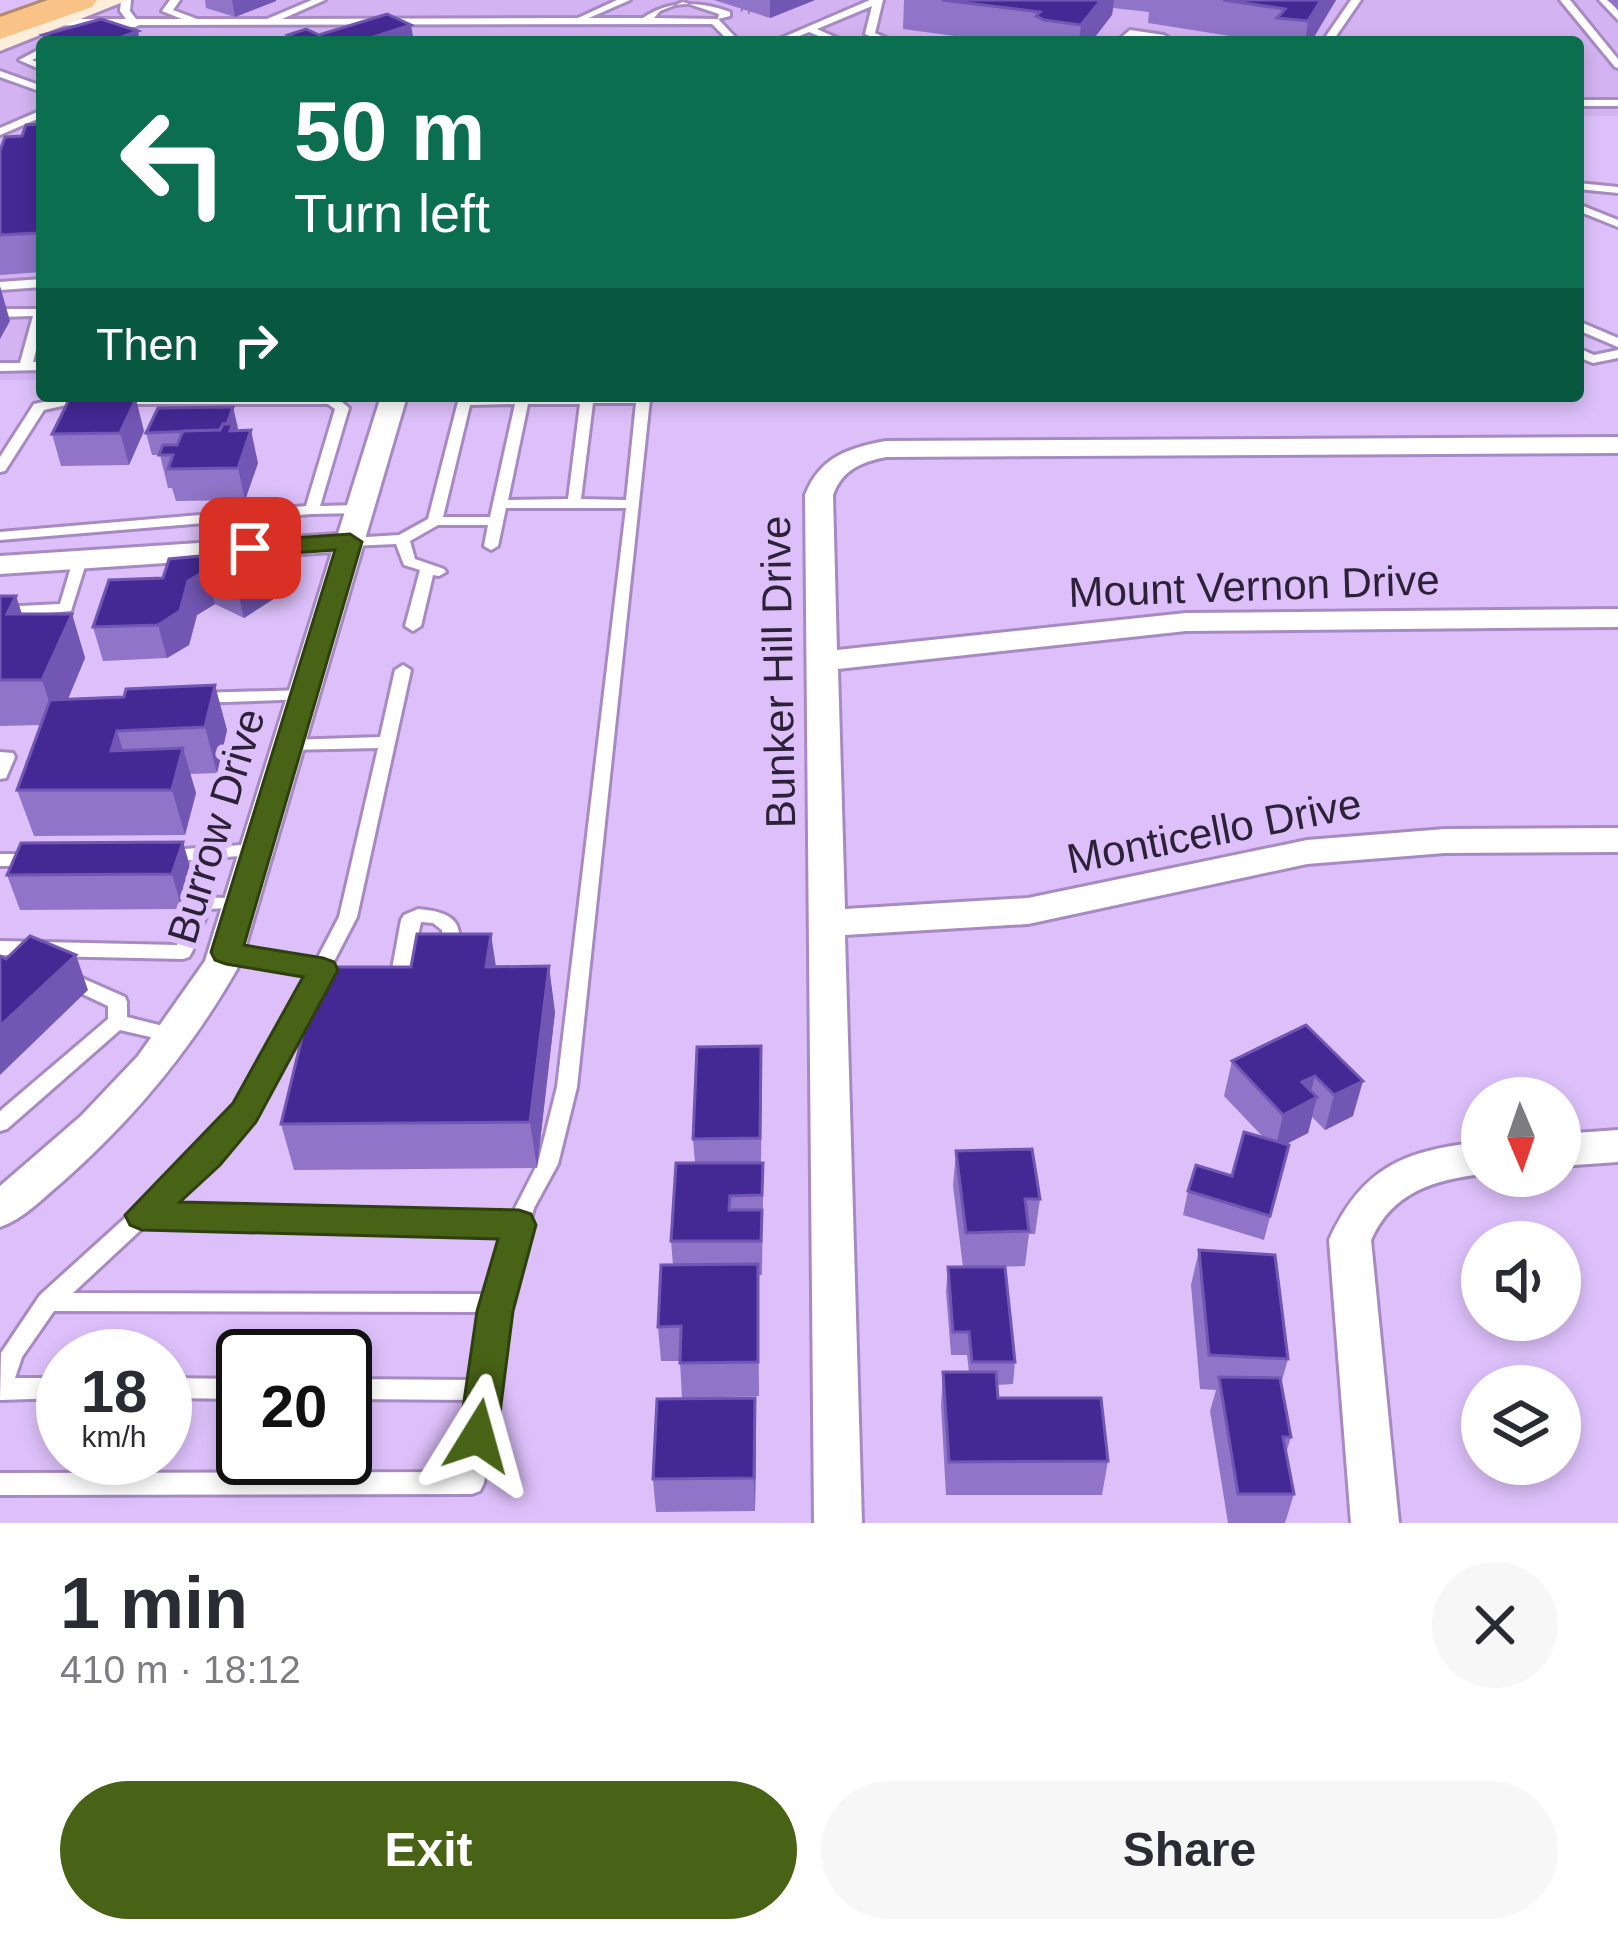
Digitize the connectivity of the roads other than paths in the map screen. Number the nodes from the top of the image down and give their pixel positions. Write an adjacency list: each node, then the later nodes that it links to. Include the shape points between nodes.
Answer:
1 (115, 0): 11 (main road)
2 (126, 0): 19 (lane)
3 (175, 0): 21 (lane, via 167,10)
4 (318, 0): 20 (lane)
5 (625, 0): 14 (lane)
6 (683, 0): 15 (lane); 16 (lane, via 727,14)
7 (878, 0): 22 (lane); 29 (lane)
8 (1356, 0): 30 (lane)
9 (1565, 0): 32 (lane)
10 (1604, 0): 12 (lane)
11 (68, 8): 13 (highway); 19 (lane); 19 (lane); 23 (highway); 31 (main road)
12 (1618, 17)
13 (0, 18)
14 (573, 21): 15 (lane); 18 (lane)
15 (646, 21): 16 (lane)
16 (715, 21): 26 (lane)
17 (471, 22): 18 (lane); 20 (lane); 24 (lane)
18 (510, 22): 25 (lane)
19 (135, 24): 21 (lane)
20 (267, 24): 21 (lane)
21 (195, 25)
22 (809, 28): 27 (lane); 28 (lane)
23 (0, 29)
24 (466, 36)
25 (506, 36)
26 (729, 36)
27 (791, 36)
28 (827, 36)
29 (875, 36)
30 (1332, 36)
31 (0, 43)
32 (1618, 65)
33 (0, 74): 34 (lane)
34 (36, 87)
35 (1584, 103): 36 (lane)
36 (1618, 103)
37 (36, 116): 38 (lane)
38 (3, 132): 39 (street)
39 (36, 138)
40 (1584, 187): 41 (lane)
41 (1618, 190)
42 (1584, 210): 43 (lane)
43 (1618, 224)
44 (36, 283): 45 (lane)
45 (0, 286)
46 (36, 312): 47 (lane)
47 (0, 313)
48 (36, 328): 55 (lane)
49 (1584, 328): 50 (lane)
50 (1618, 343)
51 (1618, 354): 52 (lane)
52 (1584, 355)
53 (36, 366): 55 (lane)
54 (0, 367): 55 (lane)
55 (26, 367)
56 (62, 402): 64 (lane, via 39,407)
57 (334, 402): 67 (lane, via 342,408)
58 (392, 402): 70 (street, Burrow Drive)
59 (464, 402): 69 (lane)
60 (522, 402): 68 (lane)
61 (587, 402): 65 (lane)
62 (643, 402): 66 (lane)
63 (1618, 445): 79 (street, Bunker Hill Drive, via 866,452 834,467 819,494)
64 (0, 468)
65 (574, 503): 66 (lane); 68 (lane)
66 (634, 504): 108 (lane, via 567,1087 548,1164)
67 (312, 510): 70 (lane); 71 (lane)
68 (498, 513): 69 (lane); 73 (lane)
69 (435, 521): 72 (lane)
70 (355, 525): 72 (lane); 74 (street); 81 (street, Burrow Drive)
71 (0, 536)
72 (402, 539): 78 (lane, via 409,562 433,571)
73 (491, 547)
74 (80, 560): 75 (street); 76 (lane, via 66,608)
75 (0, 565)
76 (0, 612)
77 (1618, 618): 79 (street, Mount Vernon Drive, via 1186,622)
78 (413, 626)
79 (822, 661): 93 (street, Bunker Hill Drive)
80 (403, 670): 83 (lane)
81 (304, 695): 82 (lane); 84 (street, Burrow Drive)
82 (189, 698)
83 (387, 742): 84 (lane); 98 (lane, via 348,917)
84 (289, 745): 88 (street, Burrow Drive)
85 (0, 757): 86 (lane, via 7,757)
86 (0, 774)
87 (1618, 840): 93 (street, Monticello Drive, via 1326,850 1028,911)
88 (258, 850): 89 (lane); 92 (street, Burrow Drive)
89 (148, 857)
90 (60, 859): 91 (lane)
91 (0, 860)
92 (242, 903): 95 (lane, via 202,903 183,952); 96 (street, Burrow Drive)
93 (827, 923): 116 (street, Bunker Hill Drive)
94 (0, 948): 95 (lane)
95 (28, 949): 100 (lane, via 36,963 118,1002)
96 (226, 952): 98 (lane); 101 (street, Burrow Drive)
97 (449, 973): 99 (lane, via 451,927 418,915 410,920 400,971)
98 (322, 981): 107 (lane, via 244,1112)
99 (380, 991)
100 (118, 1022): 101 (lane); 102 (lane)
101 (179, 1036): 106 (street, Burrow Drive, via 127,1100)
102 (0, 1123)
103 (1618, 1146): 104 (street)
104 (1581, 1149)
105 (1461, 1161): 117 (street, via 1393,1181 1370,1199 1350,1240)
106 (0, 1210)
107 (142, 1215): 108 (lane); 109 (lane)
108 (519, 1225): 110 (lane)
109 (48, 1302): 110 (lane); 112 (lane, via 12,1353)
110 (497, 1303): 114 (lane)
111 (36, 1388): 112 (lane)
112 (0, 1389)
113 (372, 1389): 114 (lane)
114 (484, 1390): 115 (lane, via 472,1483)
115 (0, 1484)
116 (838, 1523)
117 (1375, 1523)

